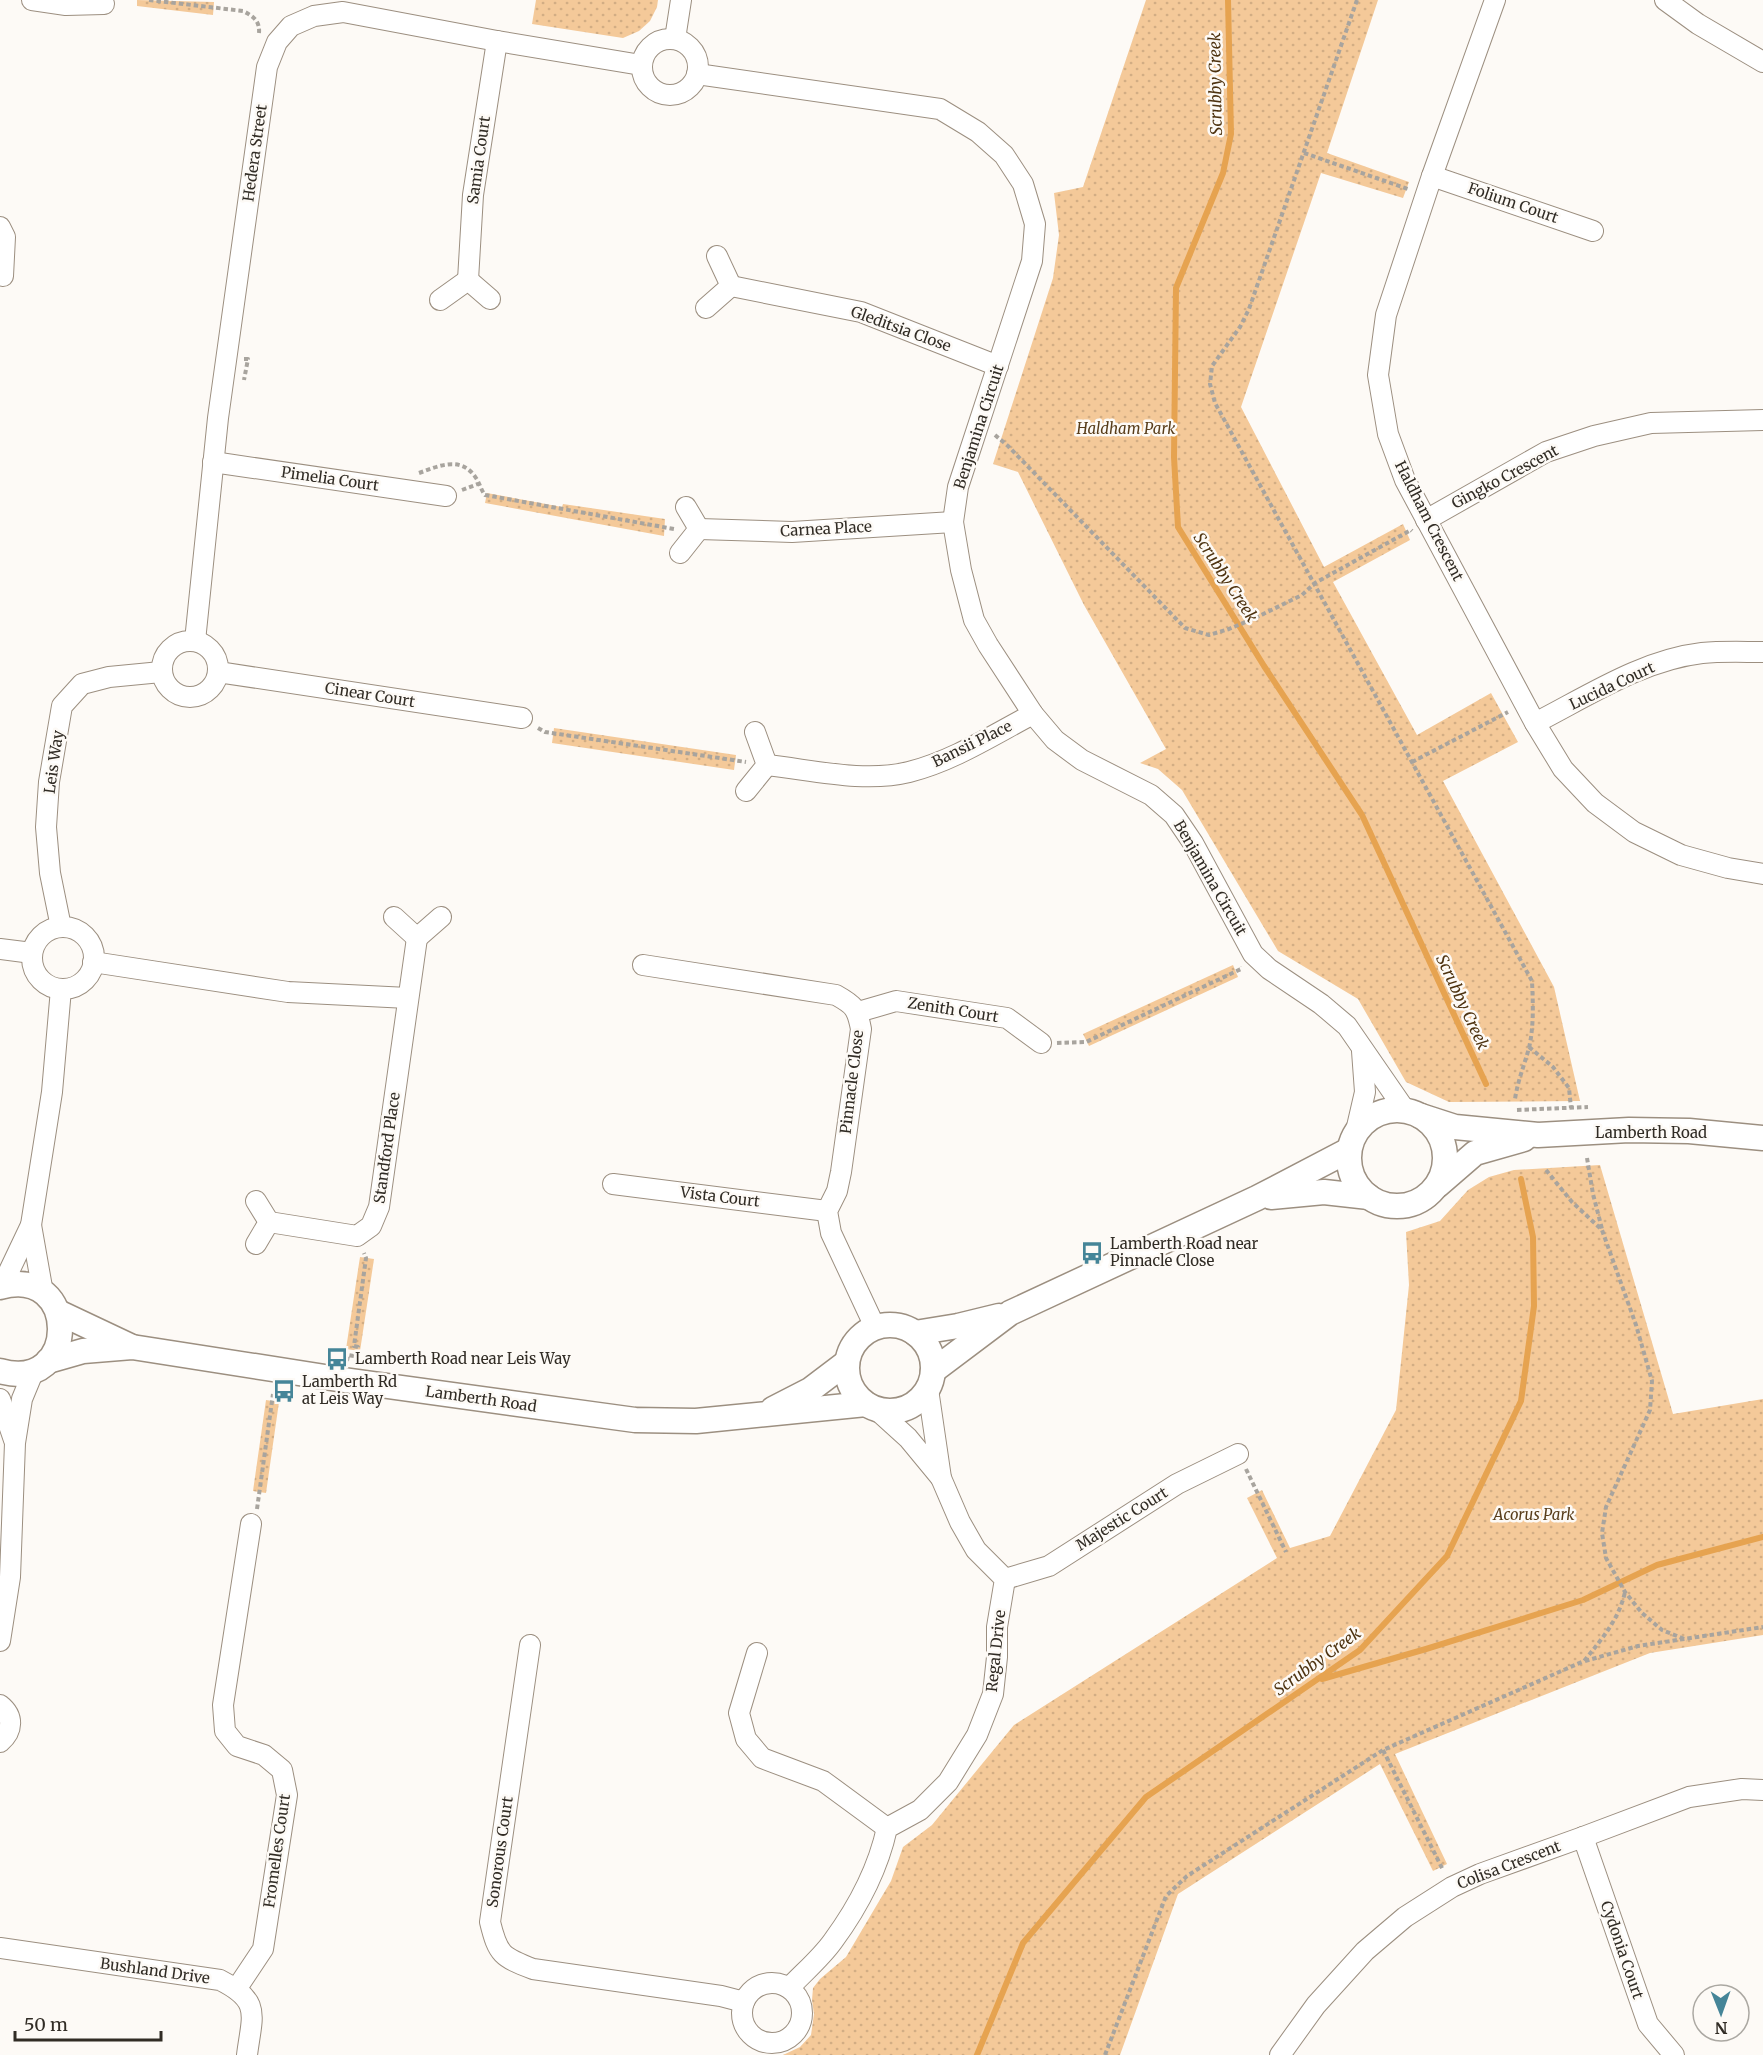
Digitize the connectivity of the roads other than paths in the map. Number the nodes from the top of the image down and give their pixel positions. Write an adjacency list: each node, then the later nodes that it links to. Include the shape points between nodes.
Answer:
1 (32, 0): 5 (street, via 66,5)
2 (681, 0): 6 (street)
3 (1495, 0): 11 (street, Haldham Crescent)
4 (1665, 0): 8 (street)
5 (104, 3)
6 (675, 39): 9 (street, via 656,42); 10 (street, via 691,48 696,56)
7 (498, 41): 9 (street, Hedera Street); 16 (street, Samia Court, via 473,195); 23 (street, Hedera Street, via 343,12 315,16 291,26 277,42 267,67)
8 (1763, 62)
9 (642, 65): 10 (street, via 645,81 665,95 689,88)
10 (697, 74): 21 (street, Benjamina Circuit, via 940,109 978,132 1005,155 1023,184 1035,224 1032,261)
11 (1429, 186): 13 (street, Folium Court); 26 (street, Haldham Crescent, via 1386,315 1378,375 1388,434 1404,480)
12 (0, 227): 15 (street, via 5,237)
13 (1593, 231)
14 (717, 256): 17 (street)
15 (3, 276)
16 (468, 280): 18 (street); 19 (street)
17 (731, 286): 20 (street); 21 (street, Gleditsia Close, via 861,312)
18 (490, 299)
19 (440, 300)
20 (706, 308)
21 (998, 366): 27 (street, Benjamina Circuit, via 958,487)
22 (1763, 420): 26 (street, Gingko Crescent, via 1652,423 1594,436 1546,452)
23 (213, 462): 24 (street, Pimelia Court); 30 (street, Hedera Street)
24 (446, 496)
25 (686, 507): 28 (street)
26 (1426, 520): 36 (street, Haldham Crescent)
27 (953, 522): 28 (street, Carnea Place, via 792,532); 34 (street, Benjamina Circuit, via 974,620)
28 (699, 529): 29 (street)
29 (680, 553)
30 (195, 641): 32 (street, via 186,640 170,648); 33 (street, via 210,649)
31 (1763, 652): 36 (street, Lucida Court, via 1702,653 1668,660 1636,671)
32 (161, 672): 33 (street, via 170,689 185,697 203,694 211,688); 43 (street, Leis Way, via 82,684 62,706 46,827)
33 (218, 672): 35 (street, Cinear Court)
34 (1034, 714): 38 (street, Bansii Place, via 942,762 907,772 862,776); 53 (street, Benjamina Circuit, via 1055,740 1082,760 1151,795 1174,815 1253,954 1347,1026)
35 (522, 718)
36 (1535, 723): 40 (street, Haldham Crescent, via 1563,769 1595,803 1634,832 1681,855)
37 (755, 732): 38 (street)
38 (767, 765): 39 (street)
39 (746, 791)
40 (1763, 874)
41 (394, 917): 44 (street)
42 (441, 917): 44 (street)
43 (61, 927): 46 (street, via 42,935); 47 (street, via 86,938)
44 (417, 938): 50 (street, Standford Place)
45 (0, 949): 46 (street)
46 (32, 953): 49 (street, via 32,966 38,978)
47 (93, 962): 49 (street, via 90,974 82,982); 50 (street, via 288,992)
48 (643, 965): 51 (street, Pinnacle Close, via 836,995)
49 (61, 989): 65 (street, via 52,1092)
50 (408, 999): 64 (street, Standford Place, via 379,1207 371,1226 357,1236)
51 (858, 1012): 52 (street, Zenith Court, via 896,1001 1007,1018); 63 (street, Pinnacle Close, via 861,1029 840,1172 837,1191)
52 (1041, 1043)
53 (1362, 1048): 54 (street, Benjamina Circuit); 57 (street, via 1365,1092)
54 (1413, 1113): 55 (street, Lamberth Road, via 1455,1127); 57 (street, Lamberth Road, via 1377,1113 1365,1121); 59 (street, via 1436,1131 1445,1150 1445,1164)
55 (1538, 1135): 56 (street, Lamberth Road, via 1629,1130); 59 (street, Lamberth Road, via 1475,1153)
56 (1763, 1138)
57 (1352, 1141): 60 (street, via 1348,1163 1359,1188); 61 (street, Lamberth Road)
58 (613, 1184): 63 (street, Vista Court)
59 (1434, 1190): 60 (street, Lamberth Road, via 1410,1205 1381,1204)
60 (1369, 1197): 61 (street, Lamberth Road, via 1324,1192)
61 (1257, 1198): 70 (street, Lamberth Road)
62 (256, 1201): 64 (street)
63 (827, 1211): 71 (street, via 831,1233)
64 (269, 1222): 66 (street)
65 (31, 1225): 67 (street); 68 (street)
66 (256, 1244)
67 (1, 1286): 68 (street, via 31,1286)
68 (43, 1293): 69 (street, Lamberth Road)
69 (58, 1312): 73 (street, Lamberth Road); 75 (street, via 61,1338 56,1350)
70 (1010, 1314): 72 (street, Lamberth Road); 77 (street, Lamberth Road, via 969,1342)
71 (875, 1327): 72 (street, Lamberth Road, via 889,1325); 74 (street, Lamberth Road, via 856,1341)
72 (915, 1332): 77 (street, via 932,1356)
73 (132, 1347): 75 (street, Lamberth Road, via 83,1351); 80 (street, Lamberth Road, via 635,1420 696,1421)
74 (847, 1362): 79 (street, via 850,1386); 80 (street, Lamberth Road, via 810,1390)
75 (41, 1365): 76 (street, Lamberth Road, via 17,1374); 81 (street, via 22,1399)
76 (0, 1371)
77 (931, 1380): 79 (street, Lamberth Road, via 919,1401 906,1408 891,1411); 83 (street)
78 (0, 1399): 81 (street)
79 (871, 1407): 80 (street, Lamberth Road); 83 (street, via 909,1438)
80 (760, 1415)
81 (15, 1443): 86 (street, via 10,1577)
82 (1238, 1454): 85 (street, Majestic Court, via 1177,1484 1049,1566)
83 (941, 1478): 85 (street, via 975,1550)
84 (251, 1524): 95 (street, Fromelles Court, via 223,1705 225,1731 237,1746 264,1755 282,1770 287,1795 263,1948)
85 (1005, 1579): 92 (street, Regal Drive, via 993,1694 977,1734 948,1782 920,1810)
86 (0, 1641)
87 (530, 1645): 97 (street, Sonorous Court, via 490,1922 496,1945 511,1961 533,1969)
88 (757, 1653): 92 (street, via 739,1713 746,1738 762,1758 823,1781)
89 (0, 1705): 90 (street, via 6,1710 11,1727)
90 (0, 1742)
91 (1763, 1790): 93 (street, Colisa Crescent, via 1689,1797)
92 (887, 1828): 96 (street, via 867,1886 833,1942)
93 (1583, 1837): 100 (street, Colisa Crescent, via 1480,1874 1405,1917 1365,1951 1316,2005); 101 (street, Cydonia Court, via 1648,2024)
94 (0, 1948): 95 (street, Bushland Drive, via 220,1980)
95 (237, 1988): 99 (street, via 247,1997 252,2015)
96 (789, 1988): 97 (street, via 763,1984 748,1994); 98 (street, via 796,1995 801,2022 782,2042)
97 (744, 2002): 98 (street, via 743,2022)
98 (761, 2049)
99 (247, 2055)
100 (1281, 2055)
101 (1674, 2055)

